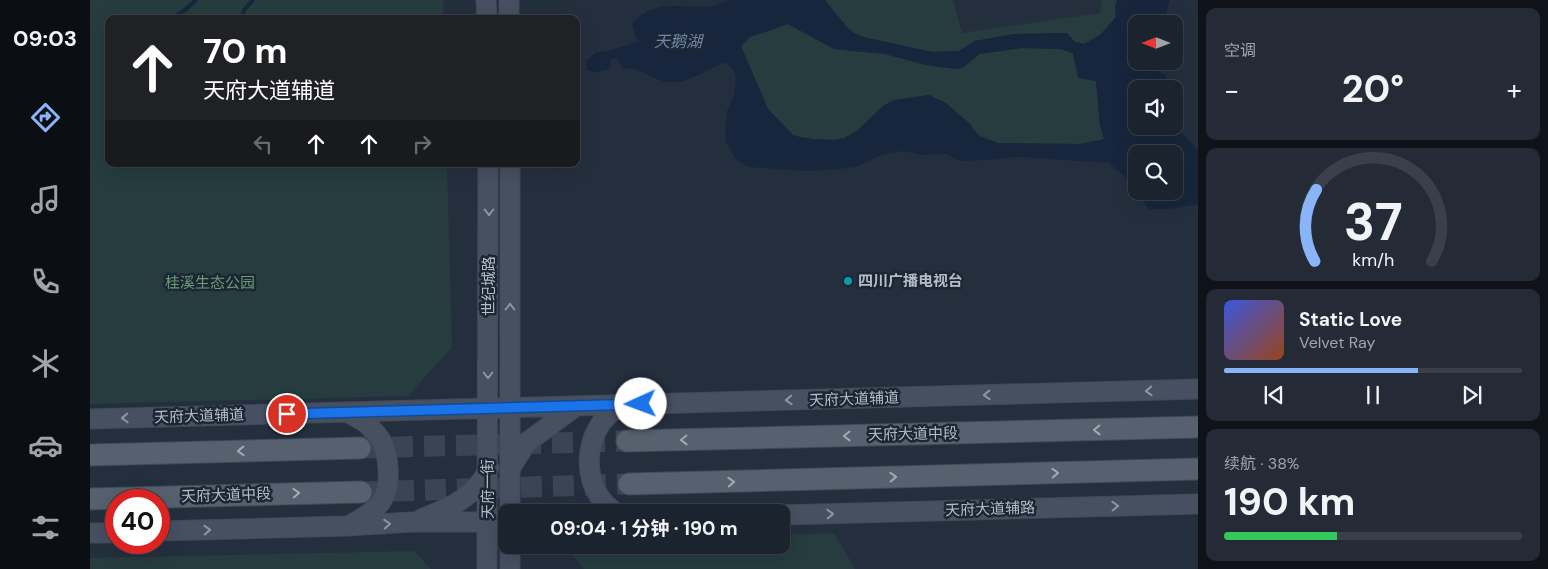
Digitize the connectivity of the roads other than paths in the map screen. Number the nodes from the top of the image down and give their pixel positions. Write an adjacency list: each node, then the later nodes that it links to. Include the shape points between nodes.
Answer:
1 (486, 0): 3 (street)
2 (509, 0): 4 (street)
3 (487, 15)
4 (509, 15)
5 (488, 167): 10 (street, 世纪城路, one-way to 10)
6 (510, 167): 11 (street, 世纪城路, one-way to 6)
7 (1198, 389): 8 (street, 天府大道辅道, one-way to 8)
8 (621, 405): 9 (street, 天府大道辅道); 25 (street, via 603,421 591,446 590,479)
9 (576, 406): 11 (street, 天府大道辅道); 19 (street, via 526,443)
10 (488, 408): 11 (street, 天府大道辅道); 12 (street, 天府大道辅道); 20 (street, 天府一街)
11 (509, 408): 19 (street, 天府一街); 20 (street)
12 (346, 412): 13 (street, 天府大道辅道, one-way to 13); 31 (street, via 366,423 382,442 387,484 382,501 370,514)
13 (90, 419)
14 (1198, 427): 15 (main road, 天府大道中段, one-way to 15)
15 (627, 441)
16 (360, 448): 17 (main road, one-way to 17)
17 (90, 455)
18 (1198, 469): 21 (main road, one-way to 18)
19 (510, 470): 24 (street, 天府一街); 30 (street)
20 (488, 471): 28 (street, via 471,493 458,503); 30 (street, 天府一街)
21 (629, 484)
22 (361, 492): 23 (main road, 天府大道中段, one-way to 22)
23 (90, 499)
24 (510, 504)
25 (604, 504)
26 (1198, 504): 27 (street, 天府大道辅路, one-way to 26)
27 (790, 515)
28 (412, 522): 30 (street); 31 (street, one-way to 28)
29 (498, 522): 30 (street)
30 (487, 523): 36 (street, 天府一街)
31 (346, 526): 32 (street, one-way to 31)
32 (170, 531)
33 (105, 532): 34 (street)
34 (90, 533)
35 (510, 554): 37 (street)
36 (487, 569)
37 (510, 569)

